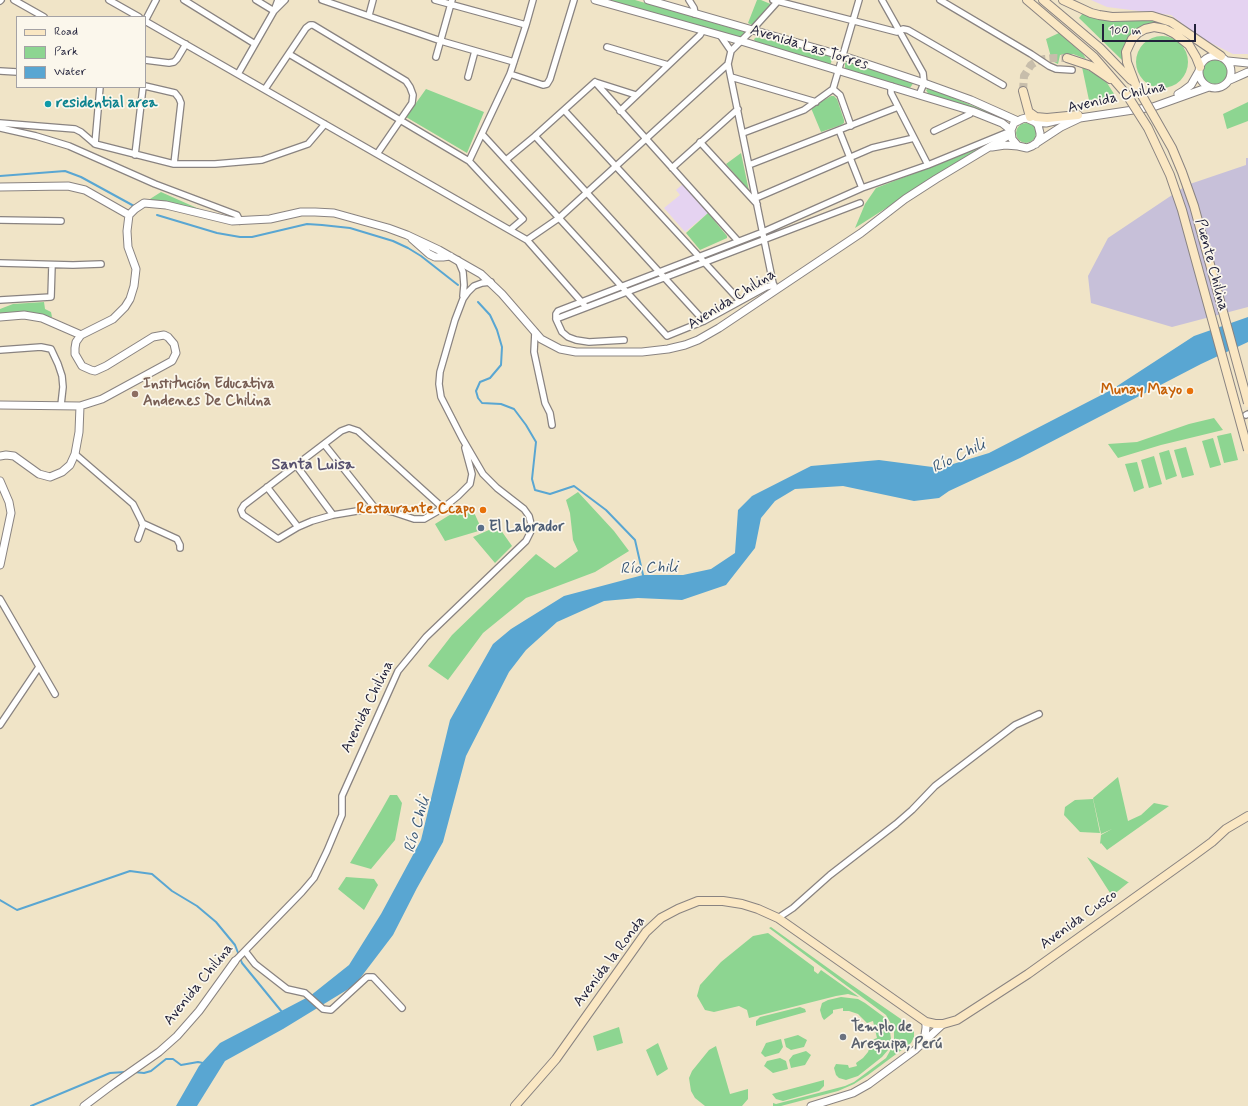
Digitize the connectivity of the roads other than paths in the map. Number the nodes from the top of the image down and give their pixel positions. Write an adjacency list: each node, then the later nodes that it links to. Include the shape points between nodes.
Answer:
1 (14, 0): 27 (street)
2 (109, 0): 28 (street)
3 (156, 0): 29 (street)
4 (184, 0): 40 (street)
5 (256, 0): 24 (street)
6 (278, 0): 24 (street)
7 (285, 0): 24 (street)
8 (322, 0): 26 (street)
9 (373, 0): 26 (street)
10 (435, 0): 23 (street)
11 (533, 0): 32 (street)
12 (574, 0): 61 (street, via 547,84 543,85)
13 (595, 0): 33 (street, Avenida Las Torres)
14 (648, 0): 25 (street, Avenida Las Torres)
15 (689, 0): 25 (street)
16 (776, 0): 30 (street); 34 (street)
17 (859, 0): 30 (street)
18 (882, 0): 35 (street)
19 (940, 0): 55 (street, via 1049,66)
20 (1027, 0): 73 (main road, Avenida Chilina, via 1094,57)
21 (1043, 0): 76 (main road, Avenida Chilina, via 1100,48)
22 (1064, 0): 48 (main road, via 1099,15 1152,16 1171,22)
23 (451, 2): 32 (street); 37 (street)
24 (274, 11): 40 (street)
25 (696, 14): 34 (street, Avenida Las Torres)
26 (369, 15): 37 (street)
27 (42, 16)
28 (137, 16)
29 (146, 19)
30 (853, 21): 35 (street); 45 (street)
31 (146, 22): 39 (street)
32 (526, 25): 50 (street)
33 (703, 30): 36 (street, Avenida Las Torres); 53 (street)
34 (752, 30): 38 (street); 45 (street, Avenida Las Torres)
35 (900, 32): 66 (street, via 923,73); 67 (street, via 908,30)
36 (720, 35): 38 (street, Avenida Las Torres); 43 (street)
37 (441, 41): 42 (street); 46 (street)
38 (741, 41): 43 (street); 57 (street, Avenida Las Torres)
39 (186, 44): 49 (street, via 174,62); 60 (street)
40 (255, 44): 60 (street)
41 (607, 47): 53 (street)
42 (475, 51): 50 (street); 62 (street)
43 (731, 51): 52 (street)
44 (289, 54): 74 (street); 89 (street); 89 (street, via 306,28 310,25 320,29 406,81 413,95 412,103)
45 (843, 56): 57 (street); 66 (street, Avenida Las Torres)
46 (436, 57)
47 (1068, 58): 73 (main road, via 1091,66)
48 (1224, 59): 51 (street); 54 (street, via 1210,56); 64 (street, via 1232,70)
49 (146, 60)
50 (514, 62): 61 (street)
51 (1248, 63)
52 (728, 64): 63 (street); 102 (street)
53 (668, 65): 78 (street)
54 (1199, 69): 70 (street, via 1200,79); 76 (main road, via 1189,45 1175,34 1154,27 1145,29 1132,39 1126,52 1127,62); 87 (street, Avenida Chilina, via 1192,85 1160,101)
55 (1072, 70)
56 (0, 71): 58 (street)
57 (838, 71): 68 (street, Avenida Las Torres); 75 (street)
58 (16, 72)
59 (1248, 72): 64 (street)
60 (238, 74): 74 (street)
61 (510, 74): 99 (street)
62 (468, 77)
63 (731, 77): 81 (street); 83 (street)
64 (1230, 80): 70 (street, via 1219,88)
65 (595, 82): 78 (street); 84 (street); 85 (street)
66 (924, 83): 79 (street); 90 (street, Avenida Las Torres)
67 (1003, 85)
68 (892, 86): 79 (street, Avenida Las Torres); 82 (street, via 891,93)
69 (146, 87): 113 (street, via 175,94 181,103)
70 (1209, 87): 105 (street, Avenida Chilina, via 1153,107 1080,118)
71 (100, 88): 104 (street)
72 (144, 88): 109 (street)
73 (1122, 88): 80 (main road, Avenida Chilina)
74 (265, 89): 92 (street)
75 (834, 89): 81 (street); 93 (street, via 840,95)
76 (1138, 89): 158 (main road, Puente Chilina, bridge, via 1168,141 1194,206)
77 (1023, 91): 88 (main road)
78 (636, 95): 85 (street)
79 (919, 95): 86 (street, Avenida Las Torres)
80 (1127, 95): 165 (main road, Puente Chilina, bridge, via 1148,128 1170,175 1182,210)
81 (816, 102): 97 (street, via 804,110)
82 (898, 108): 93 (street); 101 (street)
83 (738, 109): 97 (street); 103 (street)
84 (564, 110): 100 (street); 116 (street)
85 (620, 110): 102 (street)
86 (972, 111): 96 (street); 98 (street, Avenida Las Torres, via 1002,123)
87 (1078, 115): 88 (main road)
88 (1031, 118): 90 (street); 105 (street, via 1038,125 1040,133)
89 (400, 120): 108 (street); 112 (street)
90 (1018, 120): 98 (street, via 1012,126)
91 (0, 123): 104 (street, via 75,129)
92 (325, 124): 108 (street); 113 (street, via 308,144 262,160)
93 (851, 126): 95 (street)
94 (0, 128): 128 (street, via 69,146 155,184 237,214)
95 (839, 130): 110 (street); 114 (street)
96 (934, 130)
97 (743, 132): 114 (street)
98 (1011, 132): 106 (street, via 1012,139); 107 (street, Avenida Chilina); 115 (street)
99 (482, 134): 111 (street); 112 (street)
100 (535, 136): 111 (street); 120 (street)
101 (914, 138): 110 (street, via 872,148); 115 (street)
102 (646, 139): 116 (street); 117 (street)
103 (700, 142): 117 (street); 123 (street)
104 (95, 144): 109 (street)
105 (1036, 144): 106 (street, via 1027,148)
106 (1018, 146): 107 (street, Avenida Chilina)
107 (988, 147): 144 (street, Avenida Chilina, via 905,199 861,233)
108 (376, 154): 129 (street)
109 (135, 156): 113 (street)
110 (850, 157): 119 (street); 121 (street)
111 (506, 160): 125 (street)
112 (469, 161): 129 (street, via 523,220)
113 (174, 164)
114 (749, 165): 121 (street)
115 (928, 165): 119 (street)
116 (616, 166): 120 (street); 134 (street)
117 (672, 168): 133 (street)
118 (0, 187): 124 (street, via 68,186 85,190)
119 (862, 188): 130 (street)
120 (587, 192): 125 (street); 140 (street)
121 (756, 198): 123 (street)
122 (860, 203): 132 (street)
123 (757, 204): 130 (street)
124 (129, 215): 128 (street, via 144,203 166,205 220,219); 155 (street, via 126,231 136,269 130,299 112,319)
125 (559, 218): 131 (street); 143 (street)
126 (0, 220): 127 (street)
127 (61, 221)
128 (240, 221): 135 (street, via 270,219 301,212 334,213 407,235)
129 (510, 230): 131 (street)
130 (763, 232): 132 (street); 133 (street)
131 (527, 240): 149 (street)
132 (765, 240): 136 (street); 144 (street)
133 (738, 241): 134 (street)
134 (698, 256): 136 (street); 140 (street)
135 (458, 260): 142 (street, via 482,274); 146 (street, Avenida Chilina, via 463,272)
136 (704, 262): 141 (street); 148 (street)
137 (0, 263): 139 (street)
138 (101, 264): 139 (street)
139 (52, 265): 147 (street, via 52,297)
140 (659, 272): 141 (street); 143 (street)
141 (664, 278): 145 (street); 153 (street)
142 (490, 282): 146 (street, Avenida Chilina, via 474,286); 154 (street, Avenida Chilina)
143 (622, 286): 145 (street); 149 (street)
144 (774, 288): 148 (street, via 766,287); 154 (street, Avenida Chilina, via 719,328 685,345 668,349 642,352 576,352 560,349 541,339)
145 (627, 292): 150 (street); 153 (street, via 667,336)
146 (463, 299): 163 (street, Avenida Chilina, via 440,372 439,384 441,397)
147 (0, 300)
148 (740, 301): 153 (street)
149 (581, 302): 150 (street); 152 (street, via 558,311)
150 (586, 307): 152 (street)
151 (0, 317): 155 (street, via 24,315 42,318)
152 (556, 319): 156 (street, via 562,332 576,340)
153 (704, 321)
154 (535, 332): 162 (street, via 534,352)
155 (81, 335): 161 (street, via 76,342 76,354 82,366 95,371 159,335 172,340 176,353 172,361 123,389)
156 (624, 340)
157 (0, 350): 160 (street, via 41,347 51,349 62,376)
158 (1248, 403)
159 (0, 405): 160 (street)
160 (61, 405): 161 (street)
161 (80, 406): 166 (street)
162 (552, 425)
163 (462, 438): 172 (street, via 472,474 470,484); 188 (street, Avenida Chilina, via 484,474 526,513 531,531 526,541 426,637 398,671 342,796 342,815 314,878)
164 (324, 444): 168 (street); 171 (street); 172 (street, via 345,428 358,431)
165 (1248, 450)
166 (75, 454): 167 (street, via 70,465 50,477 39,474 14,456); 174 (street, via 133,504)
167 (0, 456)
168 (296, 465): 170 (street); 173 (street)
169 (0, 481): 178 (street, via 11,513)
170 (267, 487): 175 (street); 175 (street, via 244,505 242,513 278,539)
171 (375, 508): 172 (street, via 419,520); 173 (street)
172 (443, 508)
173 (332, 515): 175 (street)
174 (142, 523): 176 (street); 177 (street, via 177,539)
175 (298, 527)
176 (138, 539)
177 (180, 548)
178 (1, 556): 179 (street)
179 (0, 565)
180 (0, 599): 181 (street)
181 (2, 607): 182 (street)
182 (38, 667): 183 (street); 185 (street)
183 (55, 694)
184 (1039, 714): 187 (street, via 1015,725 935,786 896,824)
185 (0, 725)
186 (1248, 816): 192 (main road, Avenida Cusco, via 1226,829 1194,856 1028,974 956,1020)
187 (778, 918): 191 (main road, Avenida la Ronda); 195 (main road, Avenida la Ronda, via 742,904 698,901 661,918 646,932 556,1058)
188 (244, 953): 189 (street, Avenida Chilina); 190 (street, via 287,989 309,995 323,1009 331,1010 367,977 373,977)
189 (235, 961): 194 (street, Avenida Chilina, via 199,1011 177,1036)
190 (402, 1008)
191 (926, 1022): 192 (main road, Avenida la Ronda); 193 (street)
192 (943, 1024): 193 (street, Avenida Cusco)
193 (924, 1041): 196 (street, Avenida Cusco, via 869,1084 853,1093)
194 (84, 1106)
195 (515, 1106)
196 (811, 1106)

